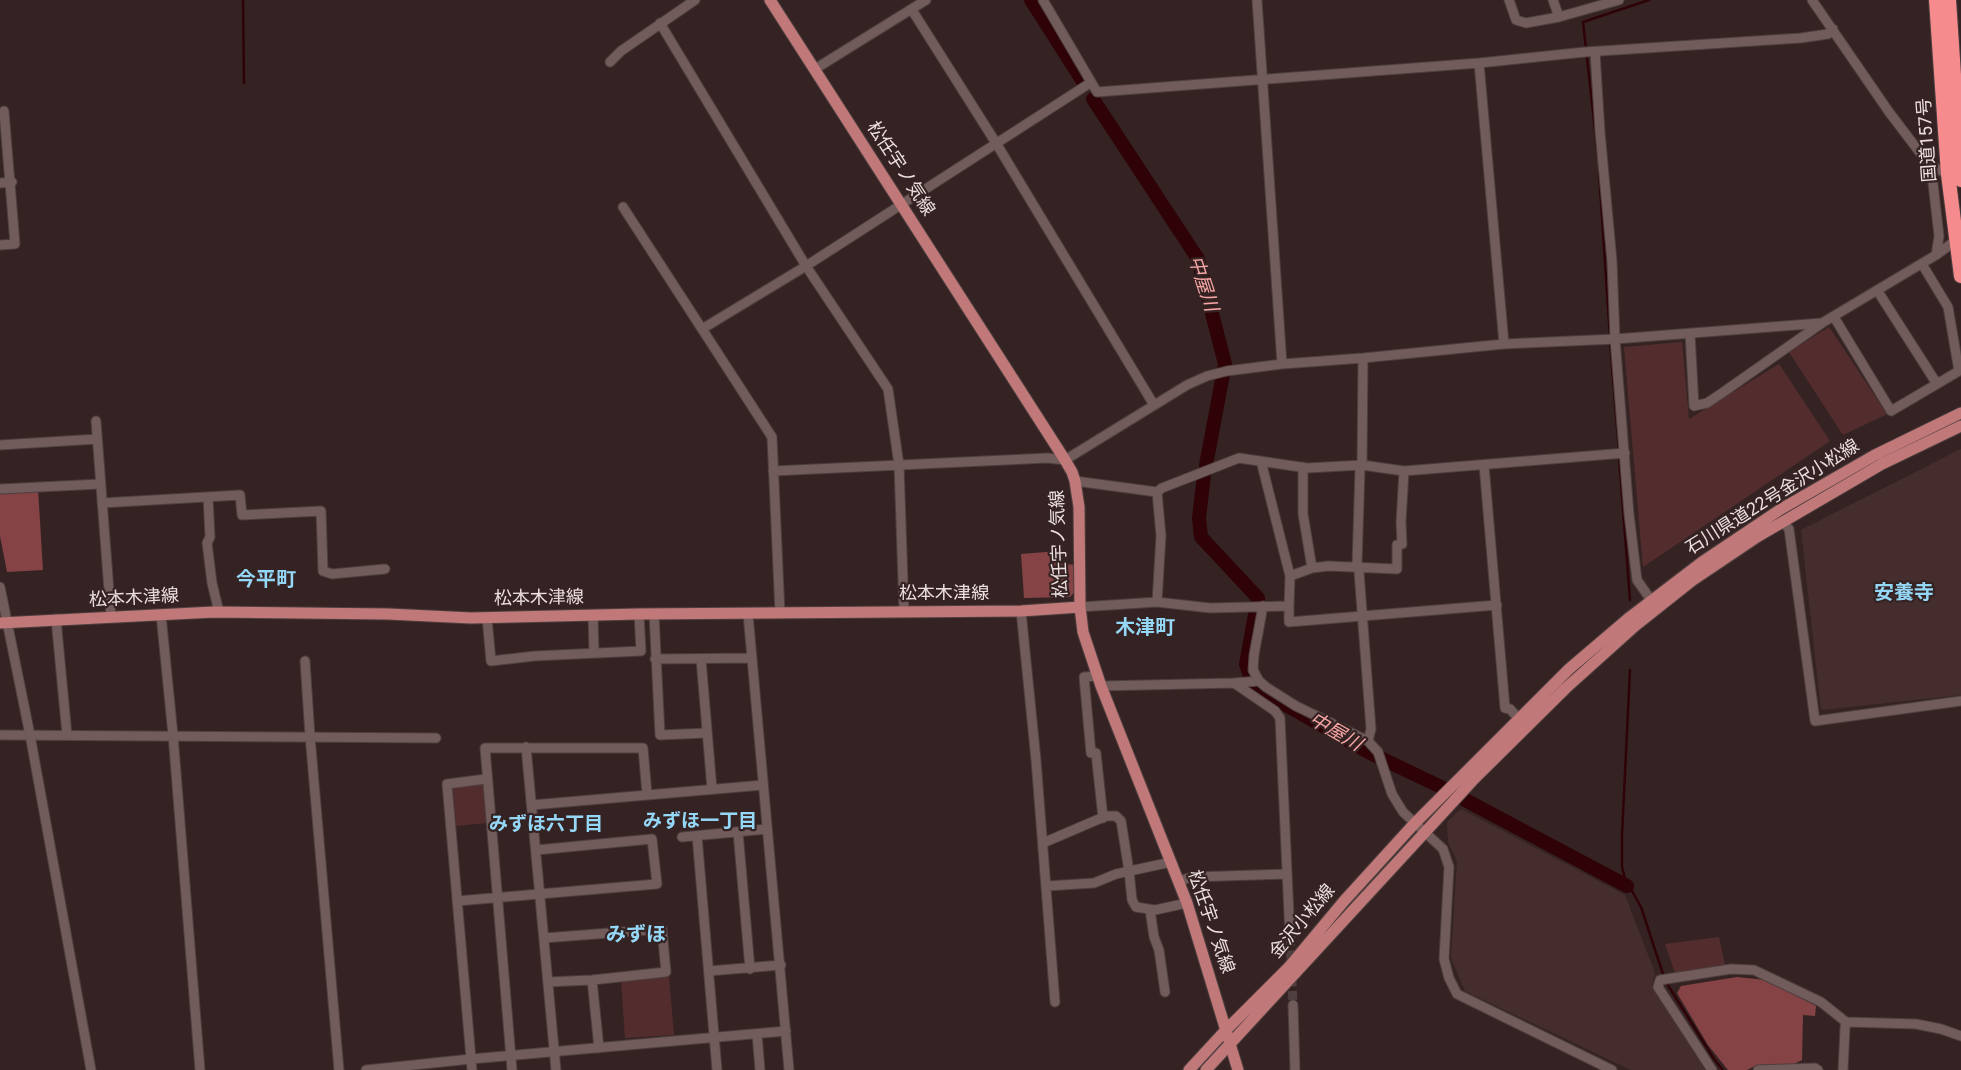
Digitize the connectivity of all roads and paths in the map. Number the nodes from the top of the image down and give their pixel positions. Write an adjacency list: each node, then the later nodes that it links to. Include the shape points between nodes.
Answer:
1 (695, 0): 15 (street)
2 (770, 0): 20 (main road, 松任宇ノ気線)
3 (926, 0): 13 (street)
4 (1043, 0): 22 (street)
5 (1257, 0): 21 (street)
6 (1509, 0): 14 (street, via 1516,20 1526,23)
7 (1553, 0): 14 (street)
8 (1619, 0): 12 (street)
9 (1812, 0): 16 (street)
10 (1936, 0): 26 (highway, 国道157号)
11 (1948, 0): 27 (highway, 国道157号)
12 (1600, 3): 14 (street)
13 (912, 10): 20 (street); 24 (street)
14 (1559, 17)
15 (660, 23): 18 (street); 36 (street)
16 (1833, 29): 17 (street, via 1828,34 1801,38); 25 (street, via 1888,112)
17 (1589, 52): 19 (street); 43 (street, via 1612,261)
18 (610, 62)
19 (1479, 63): 21 (street); 44 (street)
20 (815, 70): 30 (main road, 松任宇ノ気線)
21 (1263, 78): 22 (street, via 1097,92); 46 (street)
22 (1090, 83): 24 (street)
23 (4, 111): 28 (street)
24 (996, 143): 30 (street); 48 (street)
25 (1931, 166): 26 (street); 34 (street, via 1939,236)
26 (1948, 174): 32 (highway, 国道157号)
27 (1961, 180)
28 (12, 182): 29 (street); 33 (street, via 15,244)
29 (0, 183)
30 (902, 204): 36 (street); 55 (main road, 松任宇ノ気線)
31 (622, 207): 41 (street)
32 (1958, 239): 34 (street); 37 (highway, 国道157号)
33 (0, 245)
34 (1936, 255): 35 (street)
35 (1922, 264): 38 (street); 47 (street, via 1948,307 1959,371)
36 (806, 266): 41 (street); 58 (street, via 888,389)
37 (1961, 276)
38 (1878, 290): 39 (street); 47 (street)
39 (1834, 317): 40 (street); 47 (street, via 1891,411)
40 (1822, 323): 42 (street); 42 (street, via 1722,394 1694,406)
41 (702, 330): 61 (street, via 772,438)
42 (1690, 333): 43 (street)
43 (1612, 339): 44 (street); 54 (street)
44 (1504, 344): 45 (street)
45 (1363, 358): 46 (street); 59 (street)
46 (1282, 364): 48 (street, via 1207,376)
47 (1937, 384)
48 (1154, 405): 55 (street)
49 (1961, 413): 75 (main road, 石川県道22号金沢小松線, via 1875,455 1781,509)
50 (96, 421): 52 (street)
51 (1961, 426): 69 (main road, 石川県道22号金沢小松線, via 1882,464)
52 (97, 439): 53 (street); 64 (street)
53 (0, 445)
54 (1621, 453): 57 (street); 75 (street, via 1637,580)
55 (1066, 460): 58 (street, via 1048,458); 63 (main road, 松任宇ノ気線)
56 (1261, 461): 60 (street); 66 (street, via 1239,458); 73 (street)
57 (1484, 464): 62 (street); 77 (street)
58 (899, 465): 61 (street); 81 (street)
59 (1362, 465): 60 (street); 62 (street); 71 (street)
60 (1303, 467): 70 (street, via 1303,514)
61 (774, 471): 84 (street)
62 (1404, 471): 71 (street, via 1402,544 1397,545 1397,569)
63 (1075, 482): 66 (street); 79 (main road, 松任宇ノ気線, via 1079,507)
64 (100, 484): 65 (street); 68 (street)
65 (0, 489)
66 (1158, 492): 76 (street, via 1161,536)
67 (208, 497): 68 (street); 72 (street, via 240,495 242,515 322,511 323,571 332,574); 83 (street, via 210,537 207,543)
68 (102, 503): 91 (street)
69 (1783, 522): 103 (street, via 1789,529 1815,721); 119 (main road, 石川県道22号金沢小松線, via 1693,580 1635,626 1566,688)
70 (1312, 568): 71 (street); 73 (street)
71 (1358, 568): 89 (street)
72 (385, 569)
73 (1290, 576): 78 (street)
74 (0, 588): 94 (street)
75 (1651, 600): 104 (main road, 石川県道22号金沢小松線, via 1569,669)
76 (1157, 602): 79 (street); 80 (street, via 1210,608)
77 (1496, 605): 89 (street); 104 (street, via 1506,708)
78 (1289, 606): 80 (street); 89 (street, via 1289,622)
79 (1080, 607): 82 (main road, 松本木津線); 100 (main road, 松任宇ノ気線, via 1083,632)
80 (1259, 607): 101 (street)
81 (904, 611): 82 (main road, 松本木津線); 84 (main road, 松本木津線)
82 (1021, 611): 128 (street)
83 (219, 612): 88 (main road, 松本木津線); 92 (main road, 松本木津線)
84 (780, 613): 87 (main road, 松本木津線)
85 (639, 614): 86 (main road, 松本木津線); 90 (main road, 松本木津線); 95 (street, via 642,652)
86 (654, 614): 87 (main road, 松本木津線); 97 (street)
87 (748, 614): 96 (street)
88 (161, 615): 91 (main road, 松本木津線); 109 (street)
89 (1362, 615): 112 (street, via 1371,729)
90 (593, 616): 92 (main road, 松本木津線); 95 (street)
91 (111, 617): 93 (main road, 松本木津線)
92 (487, 618): 95 (street, via 491,661)
93 (56, 619): 94 (main road, 松本木津線); 108 (street)
94 (4, 622): 107 (street)
95 (594, 653)
96 (751, 658): 98 (street); 115 (street)
97 (655, 659): 98 (street); 105 (street, via 660,735)
98 (701, 659): 105 (street)
99 (305, 661): 110 (street)
100 (1099, 681): 102 (street); 121 (street, via 1084,677); 130 (main road, 松任宇ノ気線)
101 (1253, 681): 102 (street); 112 (street)
102 (1234, 683): 132 (street, via 1275,711 1280,718)
103 (1961, 701)
104 (1520, 720): 118 (main road, 石川県道22号金沢小松線)
105 (707, 733): 116 (street)
106 (0, 735): 107 (street)
107 (30, 735): 108 (street); 161 (street)
108 (67, 735): 109 (street)
109 (173, 735): 110 (street); 162 (street)
110 (310, 736): 111 (street); 163 (street)
111 (436, 738)
112 (1368, 741): 122 (street, via 1383,763 1392,794 1403,812)
113 (526, 747): 114 (street, via 485,748); 117 (street, via 644,748); 120 (street)
114 (486, 779): 136 (street); 137 (street, via 447,784)
115 (763, 784): 116 (street); 123 (street)
116 (712, 789): 117 (street)
117 (647, 794): 120 (street)
118 (1443, 796): 122 (main road, 金沢小松線)
119 (1452, 804): 125 (main road, 金沢小松線)
120 (532, 805): 129 (street)
121 (1103, 818): 128 (street); 131 (street, via 1116,816 1121,821)
122 (1415, 823): 125 (street); 152 (main road, 金沢小松線, via 1344,900 1289,967)
123 (767, 829): 124 (street); 142 (street)
124 (738, 832): 126 (street); 143 (street)
125 (1426, 832): 156 (main road, 金沢小松線); 175 (street, via 1443,849 1449,867 1444,959 1457,994)
126 (697, 836): 127 (street); 144 (street)
127 (682, 837)
128 (1043, 843): 134 (street)
129 (536, 850): 135 (street); 135 (street, via 652,839 657,884)
130 (1171, 862): 131 (street); 133 (main road, 松任宇ノ気線)
131 (1129, 871): 134 (street, via 1094,883); 139 (street, via 1132,900 1136,907)
132 (1287, 874): 133 (street, via 1192,877); 140 (street)
133 (1179, 881): 138 (main road, 松任宇ノ気線)
134 (1047, 886): 148 (street)
135 (540, 893): 136 (street); 141 (street)
136 (496, 898): 137 (street); 159 (street)
137 (457, 900): 160 (street)
138 (1187, 903): 139 (street); 152 (main road, 松任宇ノ気線)
139 (1150, 910): 147 (street)
140 (1290, 936)
141 (544, 938): 145 (street, via 662,928 666,972); 146 (street)
142 (781, 965): 143 (street); 151 (street)
143 (750, 969): 144 (street)
144 (709, 971): 155 (street)
145 (592, 980): 146 (street); 157 (street)
146 (548, 982): 158 (street)
147 (1165, 992)
148 (1055, 1002)
149 (1293, 1005): 174 (street)
150 (1846, 1022): 154 (street, via 1916,1024); 176 (street, via 1821,1002 1754,970 1731,969 1660,980 1658,987); 179 (street)
151 (786, 1031): 153 (street); 170 (street)
152 (1225, 1031): 156 (main road, 松任宇ノ気線); 171 (main road, 金沢小松線)
153 (757, 1034): 155 (street); 169 (street)
154 (1961, 1036)
155 (714, 1037): 157 (street); 168 (street)
156 (1230, 1044): 172 (main road, 金沢小松線); 173 (main road, 松任宇ノ気線)
157 (599, 1048): 158 (street)
158 (554, 1051): 159 (street); 167 (street)
159 (511, 1056): 160 (street); 166 (street)
160 (471, 1059): 164 (street); 165 (street)
161 (91, 1070)
162 (200, 1070)
163 (339, 1070)
164 (366, 1070)
165 (472, 1070)
166 (512, 1070)
167 (556, 1070)
168 (717, 1070)
169 (760, 1070)
170 (789, 1070)
171 (1189, 1070)
172 (1206, 1070)
173 (1238, 1070)
174 (1295, 1070)
175 (1612, 1070)
176 (1712, 1070)
177 (1758, 1070): 178 (street)
178 (1818, 1070)
179 (1843, 1070)

